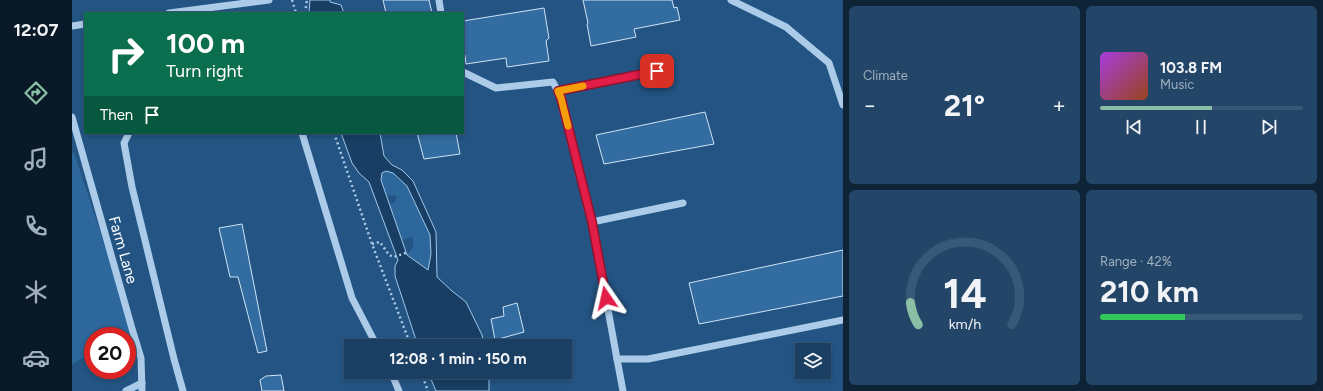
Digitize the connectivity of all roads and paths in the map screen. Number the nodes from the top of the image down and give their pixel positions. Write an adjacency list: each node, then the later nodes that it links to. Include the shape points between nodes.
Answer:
1 (269, 0): 6 (street)
2 (292, 0): 7 (path)
3 (307, 0): 8 (path)
4 (439, 0): 9 (street)
5 (731, 0): 15 (street, via 786,27 829,63)
6 (177, 12)
7 (296, 12)
8 (305, 12)
9 (441, 12)
10 (84, 24): 11 (street)
11 (72, 26)
12 (657, 71): 14 (street)
13 (464, 72): 14 (street, via 496,88 554,82)
14 (558, 91): 21 (street)
15 (843, 104)
16 (72, 117): 30 (street, Farm Lane, via 142,358)
17 (128, 134): 33 (street, via 124,143 132,187)
18 (302, 134): 25 (street, via 352,298)
19 (334, 134): 22 (path)
20 (682, 203): 21 (street)
21 (592, 222): 27 (street)
22 (372, 244): 23 (path, via 380,242 389,255 394,257); 26 (path)
23 (408, 252)
24 (843, 320): 27 (street, via 648,359)
25 (373, 339)
26 (408, 339)
27 (617, 359): 36 (street)
28 (394, 379): 34 (street)
29 (424, 379): 35 (path)
30 (142, 383): 31 (street); 32 (street, Farm Lane)
31 (126, 391)
32 (142, 391)
33 (183, 391)
34 (399, 391)
35 (428, 391)
36 (623, 391)

